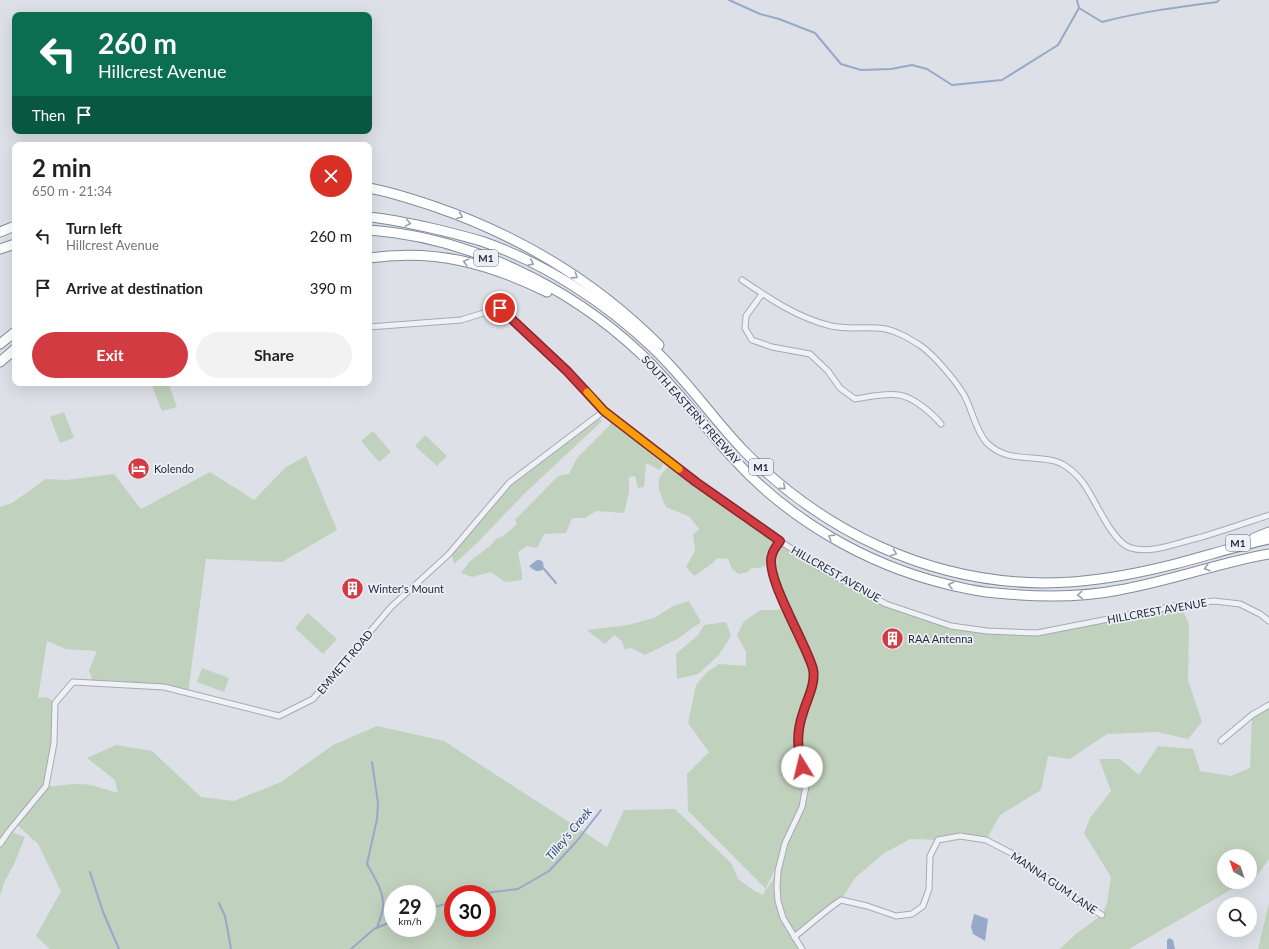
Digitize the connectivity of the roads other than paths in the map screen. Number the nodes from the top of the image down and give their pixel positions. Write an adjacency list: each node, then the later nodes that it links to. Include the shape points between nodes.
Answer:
1 (372, 189): 19 (highway, one-way to 19, via 415,200 488,227 543,256 585,283 632,320 668,354)
2 (372, 217): 19 (highway, SOUTH EASTERN FREEWAY / M1, one-way to 19, via 412,224 485,243 517,256 575,287 602,305 654,348)
3 (12, 227): 5 (highway)
4 (372, 230): 11 (highway, SOUTH EASTERN FREEWAY / M1, via 442,243 505,265 540,282)
5 (0, 232)
6 (12, 245): 7 (highway)
7 (0, 249)
8 (372, 258): 11 (highway, M1, one-way to 8, via 503,272 456,259 411,255)
9 (742, 280): 10 (street)
10 (762, 294): 18 (street, via 746,316 745,328 752,340 772,347 810,354 828,371 840,388 855,399 900,395 921,405); 20 (street, via 815,322 834,327 886,329 903,335 923,348 953,378 986,442 1015,458 1061,463 1077,474 1115,536 1130,548 1147,550 1169,546)
11 (592, 313): 27 (highway, SOUTH EASTERN FREEWAY / M1, one-way to 11, via 1149,584 1083,595 994,593 961,587 898,569 836,540 782,504 733,458 642,354)
12 (372, 327): 17 (street, HILLCREST AVENUE, via 461,320 500,308 567,371)
13 (12, 334): 14 (highway)
14 (0, 344)
15 (12, 352): 16 (highway)
16 (0, 362)
17 (604, 411): 23 (street, HILLCREST AVENUE, via 696,482); 31 (street, EMMETT ROAD, via 509,483 449,554 391,607 313,699 279,716 164,687 73,682 55,703 54,743 46,786)
18 (941, 424)
19 (743, 449): 24 (highway, SOUTH EASTERN FREEWAY / M1, one-way to 24, via 767,474 793,495 848,532 910,560 949,571 1008,581 1075,582 1143,572)
20 (1269, 515)
21 (1269, 532): 24 (highway, M1)
22 (1269, 539): 24 (highway, SOUTH EASTERN FREEWAY / M1)
23 (780, 541): 28 (street, HILLCREST AVENUE, via 822,569 886,604 957,627 1037,633 1180,605 1214,601 1240,604); 33 (street, via 772,555 773,575 813,669 810,694 802,714 798,737 799,758 806,786 802,807 785,843 778,871 778,901 783,918)
24 (1208, 554)
25 (1269, 554): 27 (highway, SOUTH EASTERN FREEWAY / M1)
26 (1269, 557): 27 (highway)
27 (1245, 558)
28 (1269, 621)
29 (1269, 705): 30 (street, via 1252,715)
30 (1221, 741)
31 (0, 844)
32 (1102, 915): 33 (street, MANNA GUM LANE, via 1017,856 986,840 960,836 938,840 930,856 928,889 923,906 912,914 896,916 841,900)
33 (794, 937): 34 (street)
34 (802, 949)

